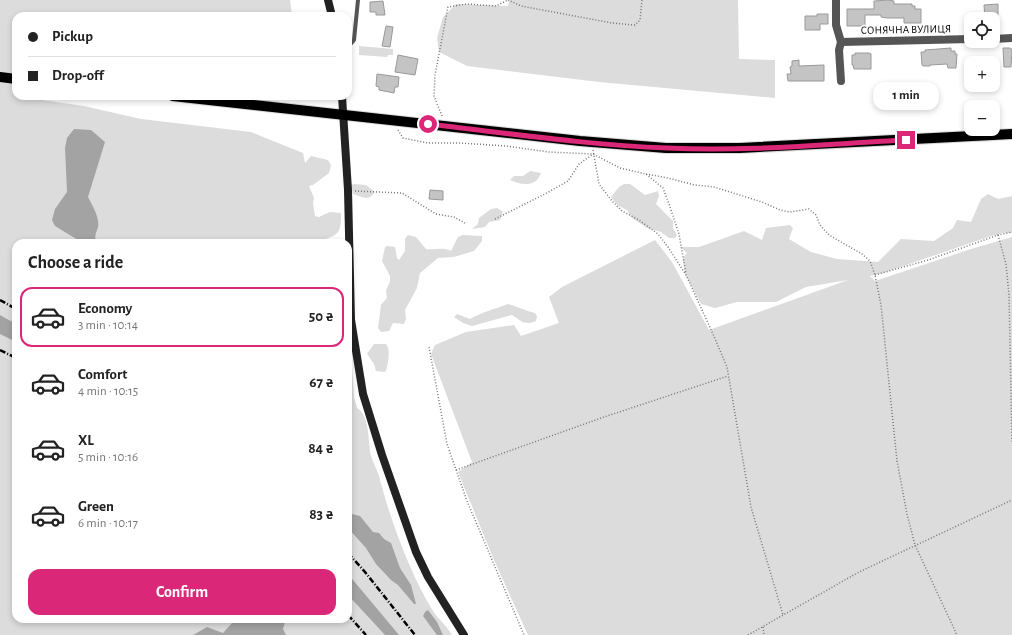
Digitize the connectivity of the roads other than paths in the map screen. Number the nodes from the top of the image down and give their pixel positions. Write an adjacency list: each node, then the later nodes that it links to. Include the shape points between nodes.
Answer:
1 (328, 0): 4 (street)
2 (358, 0): 8 (lane)
3 (836, 0): 9 (street, via 836,25)
4 (331, 12)
5 (1012, 38): 7 (street)
6 (964, 39): 9 (street, СОНЯЧНА ВУЛИЦЯ)
7 (1000, 39)
8 (352, 42)
9 (841, 42): 12 (street)
10 (0, 77): 11 (main road)
11 (12, 78)
12 (841, 81)
13 (212, 100): 15 (main road)
14 (342, 100): 15 (street)
15 (344, 114): 16 (main road, via 593,143 666,148 740,148); 17 (street)
16 (1012, 134)
17 (349, 239)
18 (352, 326): 19 (street, via 363,394 416,552 428,577)
19 (464, 635)

